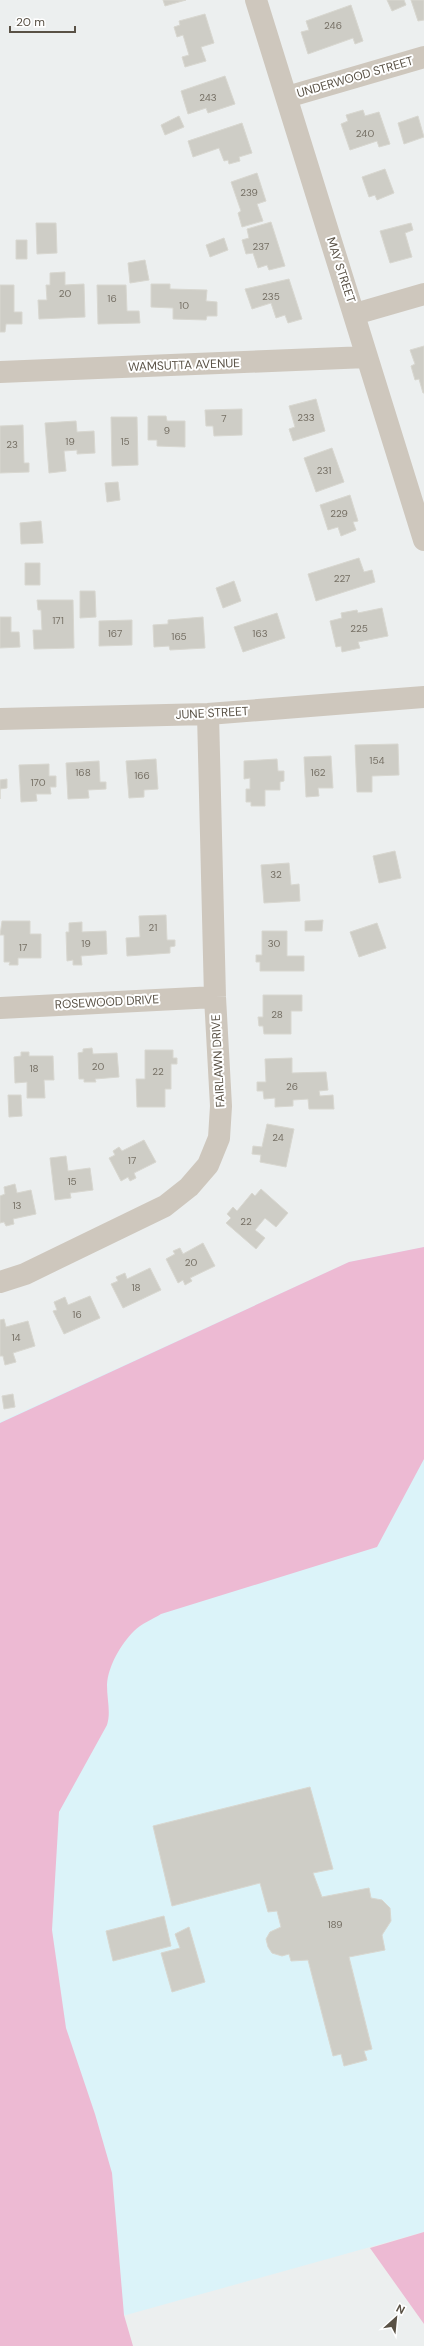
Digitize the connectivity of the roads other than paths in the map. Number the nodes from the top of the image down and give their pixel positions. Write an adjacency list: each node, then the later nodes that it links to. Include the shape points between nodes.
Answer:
1 (256, 0): 3 (street, MAY STREET)
2 (424, 57): 3 (street, UNDERWOOD STREET)
3 (287, 97): 5 (street, MAY STREET)
4 (424, 294): 5 (street)
5 (355, 314): 6 (street, MAY STREET)
6 (367, 357): 7 (street, WAMSUTTA AVENUE); 8 (street, MAY STREET)
7 (0, 372)
8 (422, 529)
9 (424, 697): 10 (street, JUNE STREET)
10 (208, 714): 11 (street, JUNE STREET); 12 (street, FAIRLAWN DRIVE)
11 (0, 719)
12 (215, 997): 13 (street, ROSEWOOD DRIVE); 14 (street, FAIRLAWN DRIVE, via 221,1106 219,1138 208,1165 189,1187 165,1206 25,1274)
13 (0, 1008)
14 (0, 1282)

